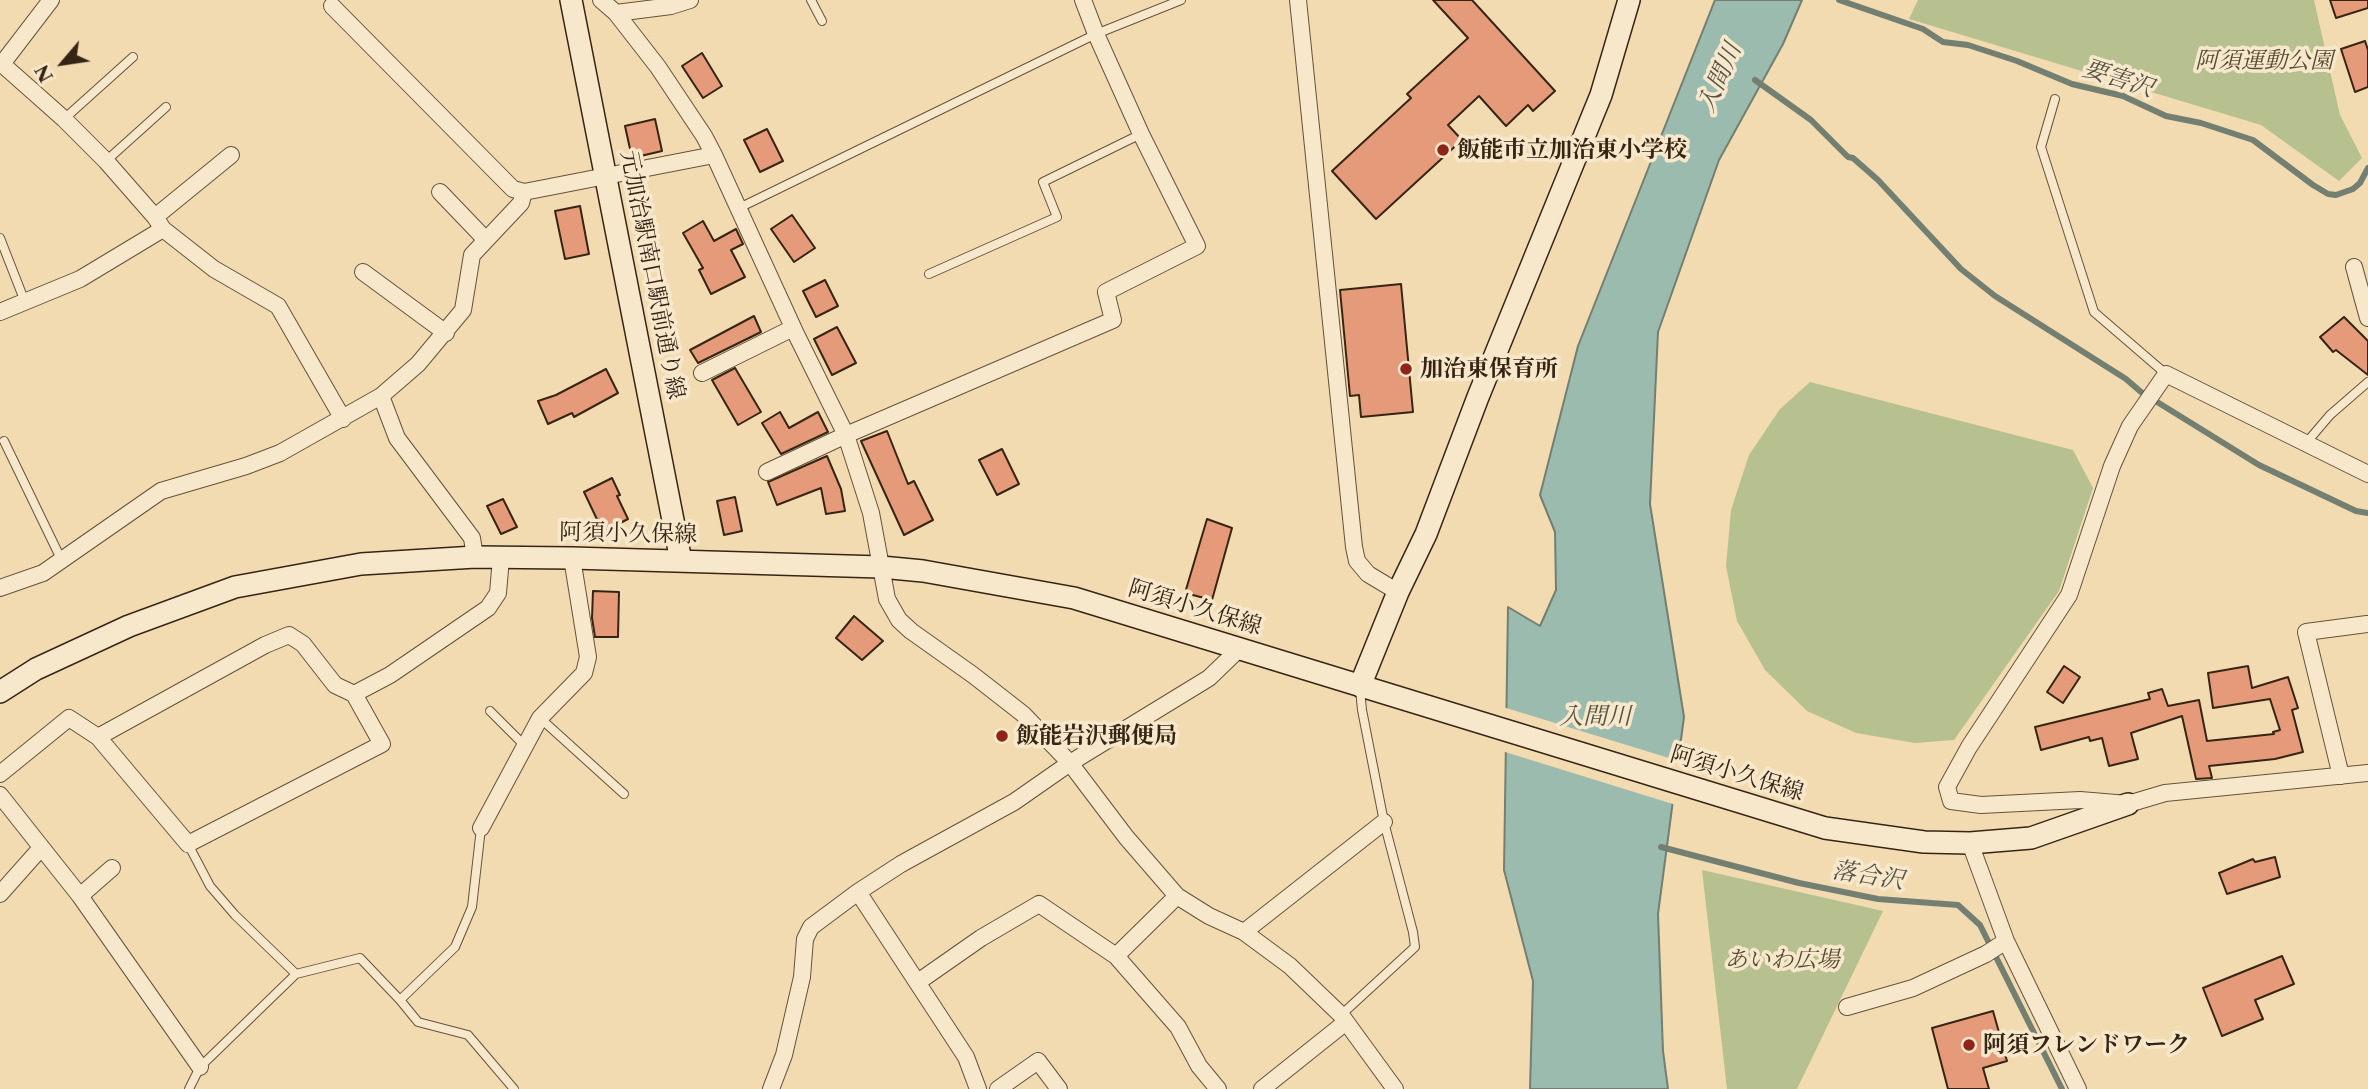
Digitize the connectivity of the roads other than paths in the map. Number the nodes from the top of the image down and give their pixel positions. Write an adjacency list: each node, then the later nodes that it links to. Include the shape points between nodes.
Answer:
1 (51, 0): 15 (street)
2 (571, 0): 23 (street, 元加治駅南口駅前通り線)
3 (601, 0): 11 (street)
4 (690, 0): 11 (street)
5 (811, 0): 12 (lane)
6 (1083, 0): 13 (street)
7 (1181, 0): 13 (lane)
8 (1298, 0): 55 (street, via 1354,547 1357,561 1368,574)
9 (1629, 0): 55 (street, via 1601,94 1426,534)
10 (332, 6): 25 (street, via 513,189)
11 (616, 13): 21 (street)
12 (822, 21)
13 (1096, 34): 19 (street); 26 (lane)
14 (133, 57): 18 (lane)
15 (1, 65): 18 (street)
16 (2055, 99): 39 (lane, via 2041,147 2094,312)
17 (166, 107): 22 (lane)
18 (64, 119): 22 (street)
19 (1141, 134): 32 (lane, via 1043,182 1057,217); 43 (street, via 1197,247 1106,292 1113,320)
20 (231, 155): 27 (street)
21 (714, 155): 23 (street); 26 (street)
22 (106, 161): 27 (street)
23 (605, 175): 25 (street); 52 (street, 元加治駅南口駅前通り線)
24 (440, 192): 29 (street)
25 (524, 192): 29 (street, via 521,203)
26 (739, 208): 36 (street)
27 (159, 223): 33 (street, via 79,279); 42 (street, via 214,269 278,306)
28 (0, 237): 33 (lane)
29 (486, 240): 37 (street, via 472,255 463,310)
30 (2354, 267): 35 (street)
31 (363, 272): 37 (street)
32 (929, 274)
33 (25, 302): 34 (street)
34 (0, 312)
35 (2368, 318)
36 (793, 328): 38 (street); 43 (street)
37 (446, 333): 41 (street)
38 (702, 373)
39 (2162, 380): 45 (street); 71 (street, via 2136,417 2112,466 2069,595 1947,786 1951,802 1981,805 2080,800)
40 (2368, 382): 45 (lane)
41 (381, 397): 42 (street); 48 (street, via 397,438 472,538)
42 (343, 419): 51 (street, via 280,453 161,491)
43 (846, 435): 46 (street); 53 (street, via 871,513)
44 (4, 441): 51 (lane)
45 (2307, 442): 47 (street)
46 (766, 472)
47 (2368, 474)
48 (475, 557): 49 (street, 阿須小久保線); 59 (street, 阿須小久保線, via 361,564 235,587 129,626 36,669)
49 (501, 558): 50 (street, 阿須小久保線); 60 (street, via 498,593 488,608)
50 (572, 558): 52 (street, 阿須小久保線); 62 (street, via 589,657 584,673)
51 (62, 561): 54 (street)
52 (681, 561): 53 (street, 阿須小久保線)
53 (881, 567): 57 (street, 阿須小久保線, via 1074,598); 65 (street, via 887,599 899,620 1023,714)
54 (0, 588)
55 (1398, 592): 58 (street)
56 (2367, 624): 68 (street, via 2306,632)
57 (1238, 650): 58 (street, 阿須小久保線); 65 (street, via 1209,678)
58 (1360, 686): 72 (lane); 74 (street, 阿須小久保線, via 1825,828 1881,838)
59 (0, 692)
60 (354, 694): 63 (street, via 335,685 303,644 289,635); 75 (street, via 382,744)
61 (490, 711): 64 (lane)
62 (540, 718): 64 (street); 69 (lane)
63 (98, 737): 66 (street, via 69,718); 75 (street)
64 (524, 745): 73 (street)
65 (1070, 764): 78 (street, via 1014,802); 81 (street)
66 (0, 774)
67 (2368, 774): 68 (street, 阿須小久保線)
68 (2341, 776): 71 (street, 阿須小久保線, via 2165,793)
69 (624, 794)
70 (0, 795): 76 (street)
71 (2128, 804): 74 (street, 阿須小久保線, via 2031,838)
72 (1384, 822): 82 (street); 89 (lane, via 1415,947)
73 (481, 828): 87 (lane, via 472,907 455,947)
74 (1970, 843): 83 (street)
75 (188, 844): 85 (lane, via 210,886)
76 (40, 849): 79 (street); 80 (street)
77 (112, 868): 80 (street)
78 (858, 892): 86 (street); 93 (street, via 807,933 802,978)
79 (0, 894)
80 (80, 896): 90 (street)
81 (1177, 897): 82 (street); 84 (street)
82 (1244, 932): 89 (street, via 1290,966)
83 (2003, 943): 88 (street, via 1913,988); 100 (street)
84 (1116, 956): 86 (street, via 1039,904); 97 (street, via 1178,1027)
85 (296, 974): 87 (lane, via 360,958); 90 (lane)
86 (918, 982): 94 (street, via 966,1058)
87 (400, 1000): 92 (lane, via 418,1022 468,1035)
88 (1847, 1007)
89 (1343, 1018): 98 (street); 99 (street)
90 (200, 1067): 91 (lane)
91 (189, 1089)
92 (514, 1089)
93 (771, 1089)
94 (978, 1089)
95 (998, 1089): 96 (street, via 1038,1061)
96 (1059, 1089)
97 (1218, 1089)
98 (1262, 1089)
99 (1395, 1089)
100 (2078, 1089)

